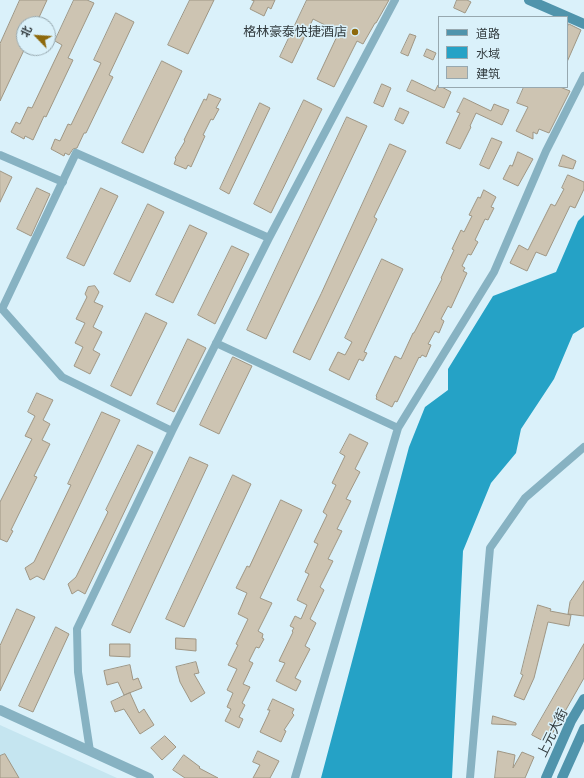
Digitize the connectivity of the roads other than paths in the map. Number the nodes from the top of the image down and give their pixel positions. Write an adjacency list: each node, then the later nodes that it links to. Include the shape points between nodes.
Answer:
1 (395, 0): 9 (street)
2 (530, 0): 3 (main road)
3 (566, 16)
4 (568, 17): 5 (main road)
5 (584, 24)
6 (584, 76): 12 (street, via 546,151 494,272)
7 (0, 155): 8 (street)
8 (63, 182): 9 (street, via 76,153); 10 (street)
9 (269, 238): 11 (street)
10 (1, 309): 13 (street, via 62,377)
11 (216, 343): 12 (street); 13 (street)
12 (398, 428): 20 (street)
13 (172, 431): 18 (street, via 77,629 78,672)
14 (584, 447): 21 (street, via 525,498 490,548)
15 (584, 700): 22 (main road, 上元大街, via 571,721)
16 (0, 710): 18 (street)
17 (584, 729): 23 (main road, 上元大街)
18 (90, 751): 19 (street)
19 (149, 778)
20 (295, 778)
21 (470, 778)
22 (546, 778)
23 (562, 778)

